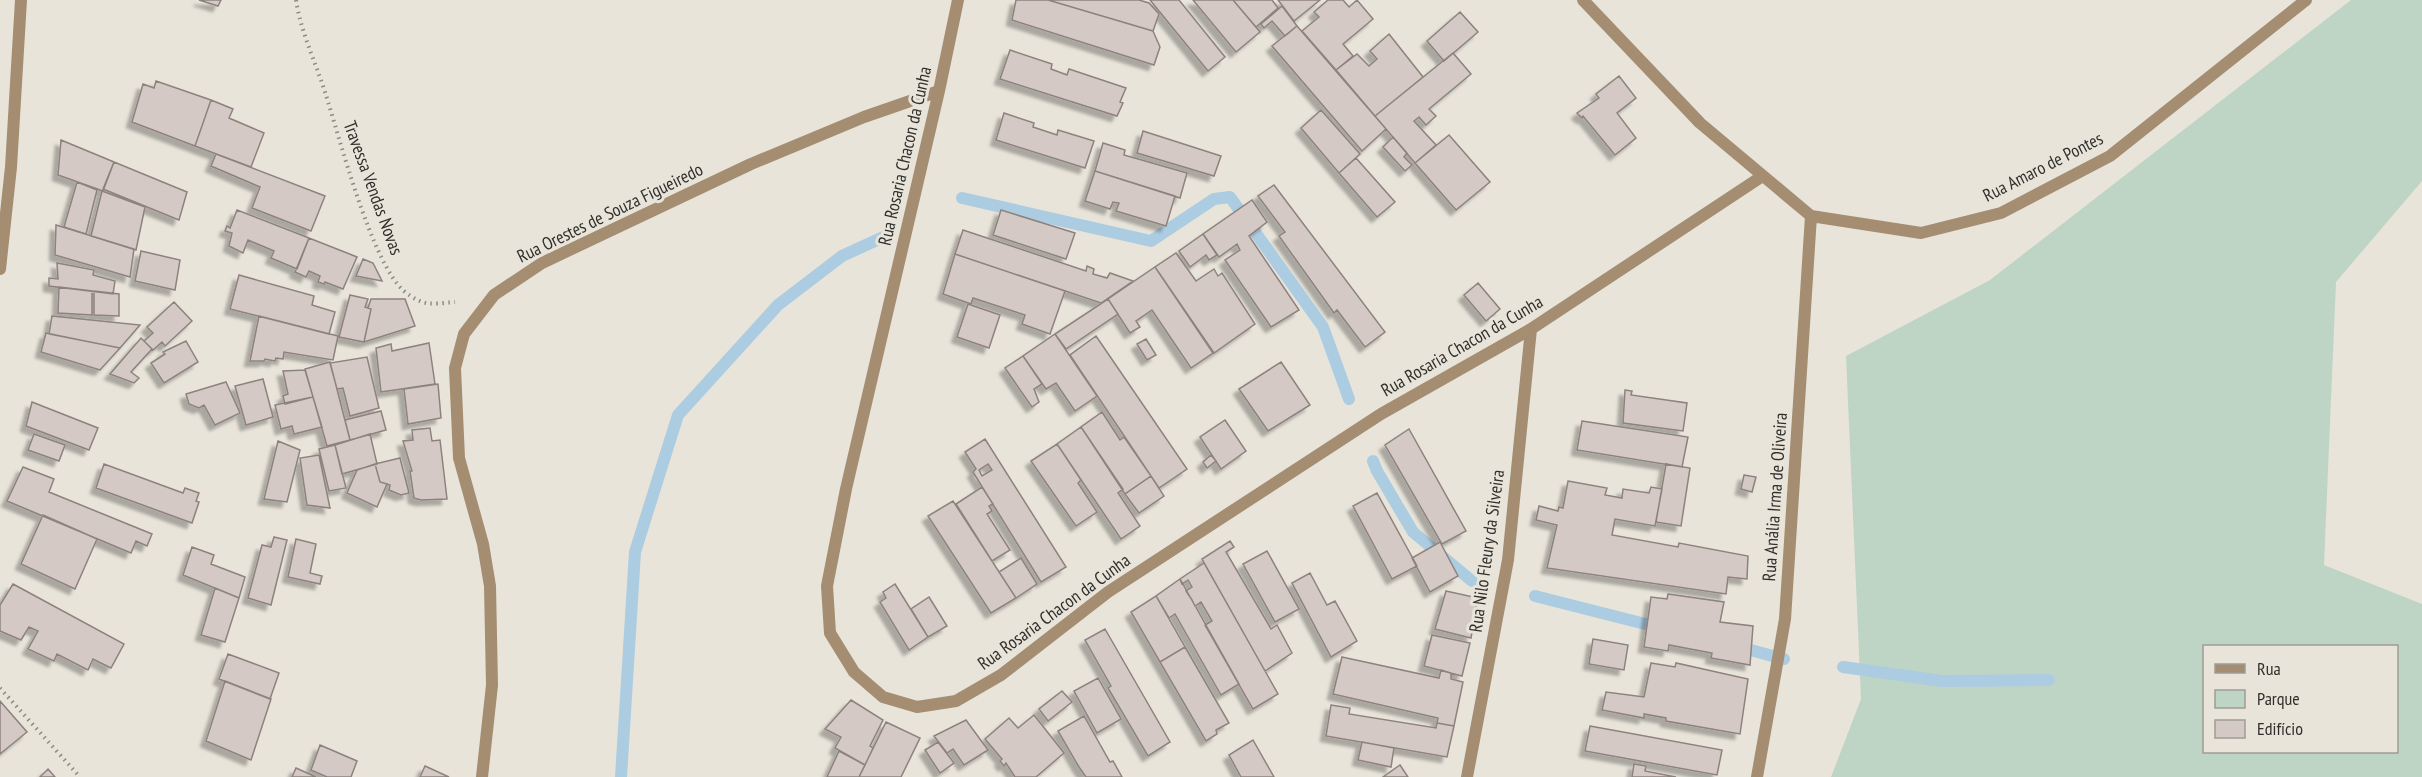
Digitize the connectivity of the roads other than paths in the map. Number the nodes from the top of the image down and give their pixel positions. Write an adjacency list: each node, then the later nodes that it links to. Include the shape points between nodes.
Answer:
1 (21, 0): 8 (street, via 11,167)
2 (958, 0): 5 (street, Rua Rosaria Chacon da Cunha)
3 (1583, 0): 6 (street, Rua Amaro de Pontes, via 1700,123)
4 (2306, 0): 7 (street, Rua Amaro de Pontes, via 2110,156 2001,213 1922,233)
5 (939, 91): 9 (street, Rua Rosaria Chacon da Cunha, via 827,586 830,633 854,672 883,697 917,707 965,696 1001,675 1108,592 1381,414); 10 (street, Rua Orestes de Souza Figueiredo, via 751,164 542,263 494,295 464,334 455,368 459,458 483,544 490,586 492,685)
6 (1761, 177): 7 (street, Rua Amaro de Pontes); 9 (street, Rua Rosaria Chacon da Cunha)
7 (1811, 216): 12 (street, Rua Anália Irma de Oliveira, via 1785,619)
8 (0, 269)
9 (1531, 329): 11 (street, Rua Nilo Fleury da Silveira, via 1508,560)
10 (482, 777)
11 (1467, 777)
12 (1757, 777)

